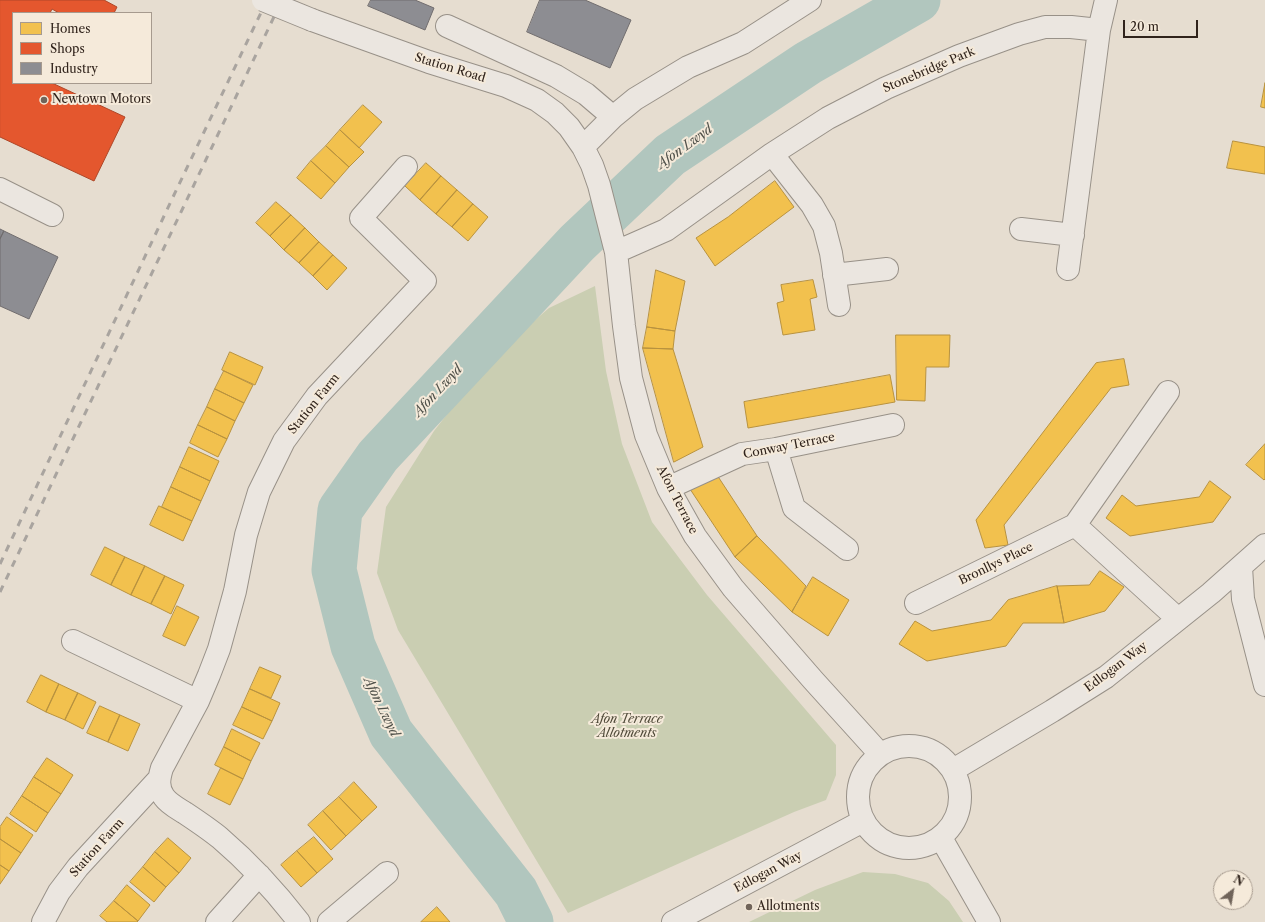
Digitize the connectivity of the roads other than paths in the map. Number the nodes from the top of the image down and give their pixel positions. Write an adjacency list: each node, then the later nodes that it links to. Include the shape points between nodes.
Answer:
1 (263, 0): 7 (street, Station Road, bridge, via 429,62 506,86 537,100 569,127)
2 (810, 0): 6 (street, via 743,43 688,67 635,99)
3 (1106, 0): 5 (street)
4 (447, 26): 6 (street, via 556,76 586,94)
5 (1099, 30): 8 (street, Stonebridge Park, via 1045,27 959,56 886,88 828,118); 14 (street)
6 (613, 117): 7 (street)
7 (583, 147): 10 (street, Station Road)
8 (772, 154): 15 (street, Stonebridge Park, via 666,230); 18 (street, via 812,205 824,226)
9 (406, 167): 32 (street, Station Farm, via 361,218 425,280 318,396 284,441 259,492 219,649)
10 (599, 185): 15 (street, Afon Terrace)
11 (0, 189): 12 (street)
12 (52, 216)
13 (1021, 229): 14 (street)
14 (1073, 235): 17 (street)
15 (614, 243): 23 (street, Afon Terrace, via 631,378 646,435)
16 (887, 269): 18 (street)
17 (1068, 269)
18 (834, 275): 19 (street)
19 (839, 305)
20 (1168, 392): 24 (street, Bronllys Place)
21 (893, 425): 22 (street, Conway Terrace)
22 (776, 449): 23 (street, Conway Terrace, via 742,454); 26 (street, via 794,508)
23 (668, 488): 33 (street, Afon Terrace, via 695,536 733,588)
24 (1075, 524): 28 (street, Bronllys Place); 29 (street)
25 (1265, 545): 27 (street, Edlogan Way)
26 (847, 549)
27 (1241, 566): 29 (street, Edlogan Way); 31 (street, via 1243,599)
28 (916, 603)
29 (1178, 619): 34 (street, Edlogan Way, via 1106,677)
30 (73, 641): 32 (street)
31 (1265, 685)
32 (198, 701): 35 (street, Station Farm, via 162,768)
33 (880, 754): 34 (street, via 899,746 920,747 939,755); 36 (street, via 867,767 859,784 858,803)
34 (953, 770): 37 (street, via 960,787 960,806 954,824)
35 (159, 779): 39 (street, via 159,788 171,805 220,838); 40 (street, Station Farm, via 78,867 59,892)
36 (863, 821): 37 (street, via 878,838 898,848 921,847); 44 (street, Edlogan Way)
37 (941, 838): 45 (street)
38 (386, 873): 43 (street)
39 (259, 875): 41 (street); 42 (street)
40 (42, 922)
41 (217, 922)
42 (299, 922)
43 (328, 922)
44 (673, 922)
45 (989, 922)

